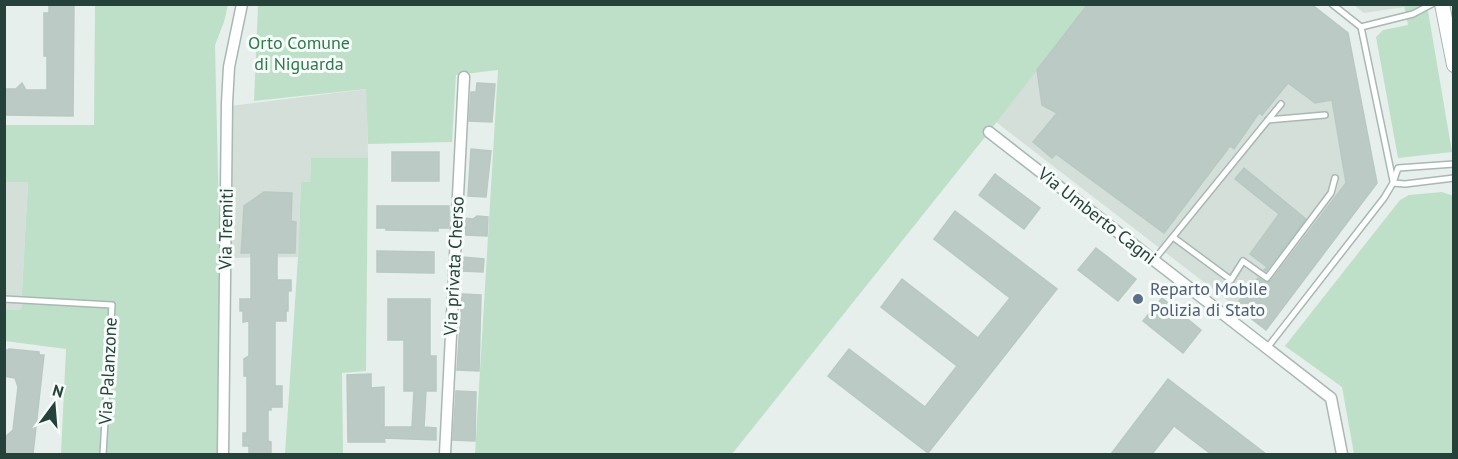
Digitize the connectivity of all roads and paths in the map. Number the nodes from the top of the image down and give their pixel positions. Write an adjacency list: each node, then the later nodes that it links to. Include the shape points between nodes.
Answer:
1 (242, 4): 21 (street, Via Tremiti, via 229,67 227,103)
2 (1332, 4): 5 (lane)
3 (1432, 4): 5 (lane, via 1413,14)
4 (1442, 4): 6 (street)
5 (1361, 27): 15 (lane)
6 (1454, 65)
7 (464, 77): 22 (street, Via privata Cherso)
8 (1281, 104): 10 (lane)
9 (1325, 115): 10 (lane)
10 (1268, 120): 16 (lane)
11 (989, 132): 17 (street, Via Umberto Cagni)
12 (1454, 164): 15 (lane, via 1398,168)
13 (1335, 178): 16 (lane, via 1331,193 1267,278 1244,261 1231,280)
14 (1454, 178): 15 (lane)
15 (1393, 183): 19 (lane)
16 (1173, 237): 17 (lane)
17 (1154, 260): 19 (street, Via Umberto Cagni)
18 (4, 299): 20 (lane, Via Palanzone, via 112,305)
19 (1267, 348): 23 (street, Via Umberto Cagni, via 1331,398)
20 (103, 454)
21 (224, 454)
22 (445, 454)
23 (1342, 454)

